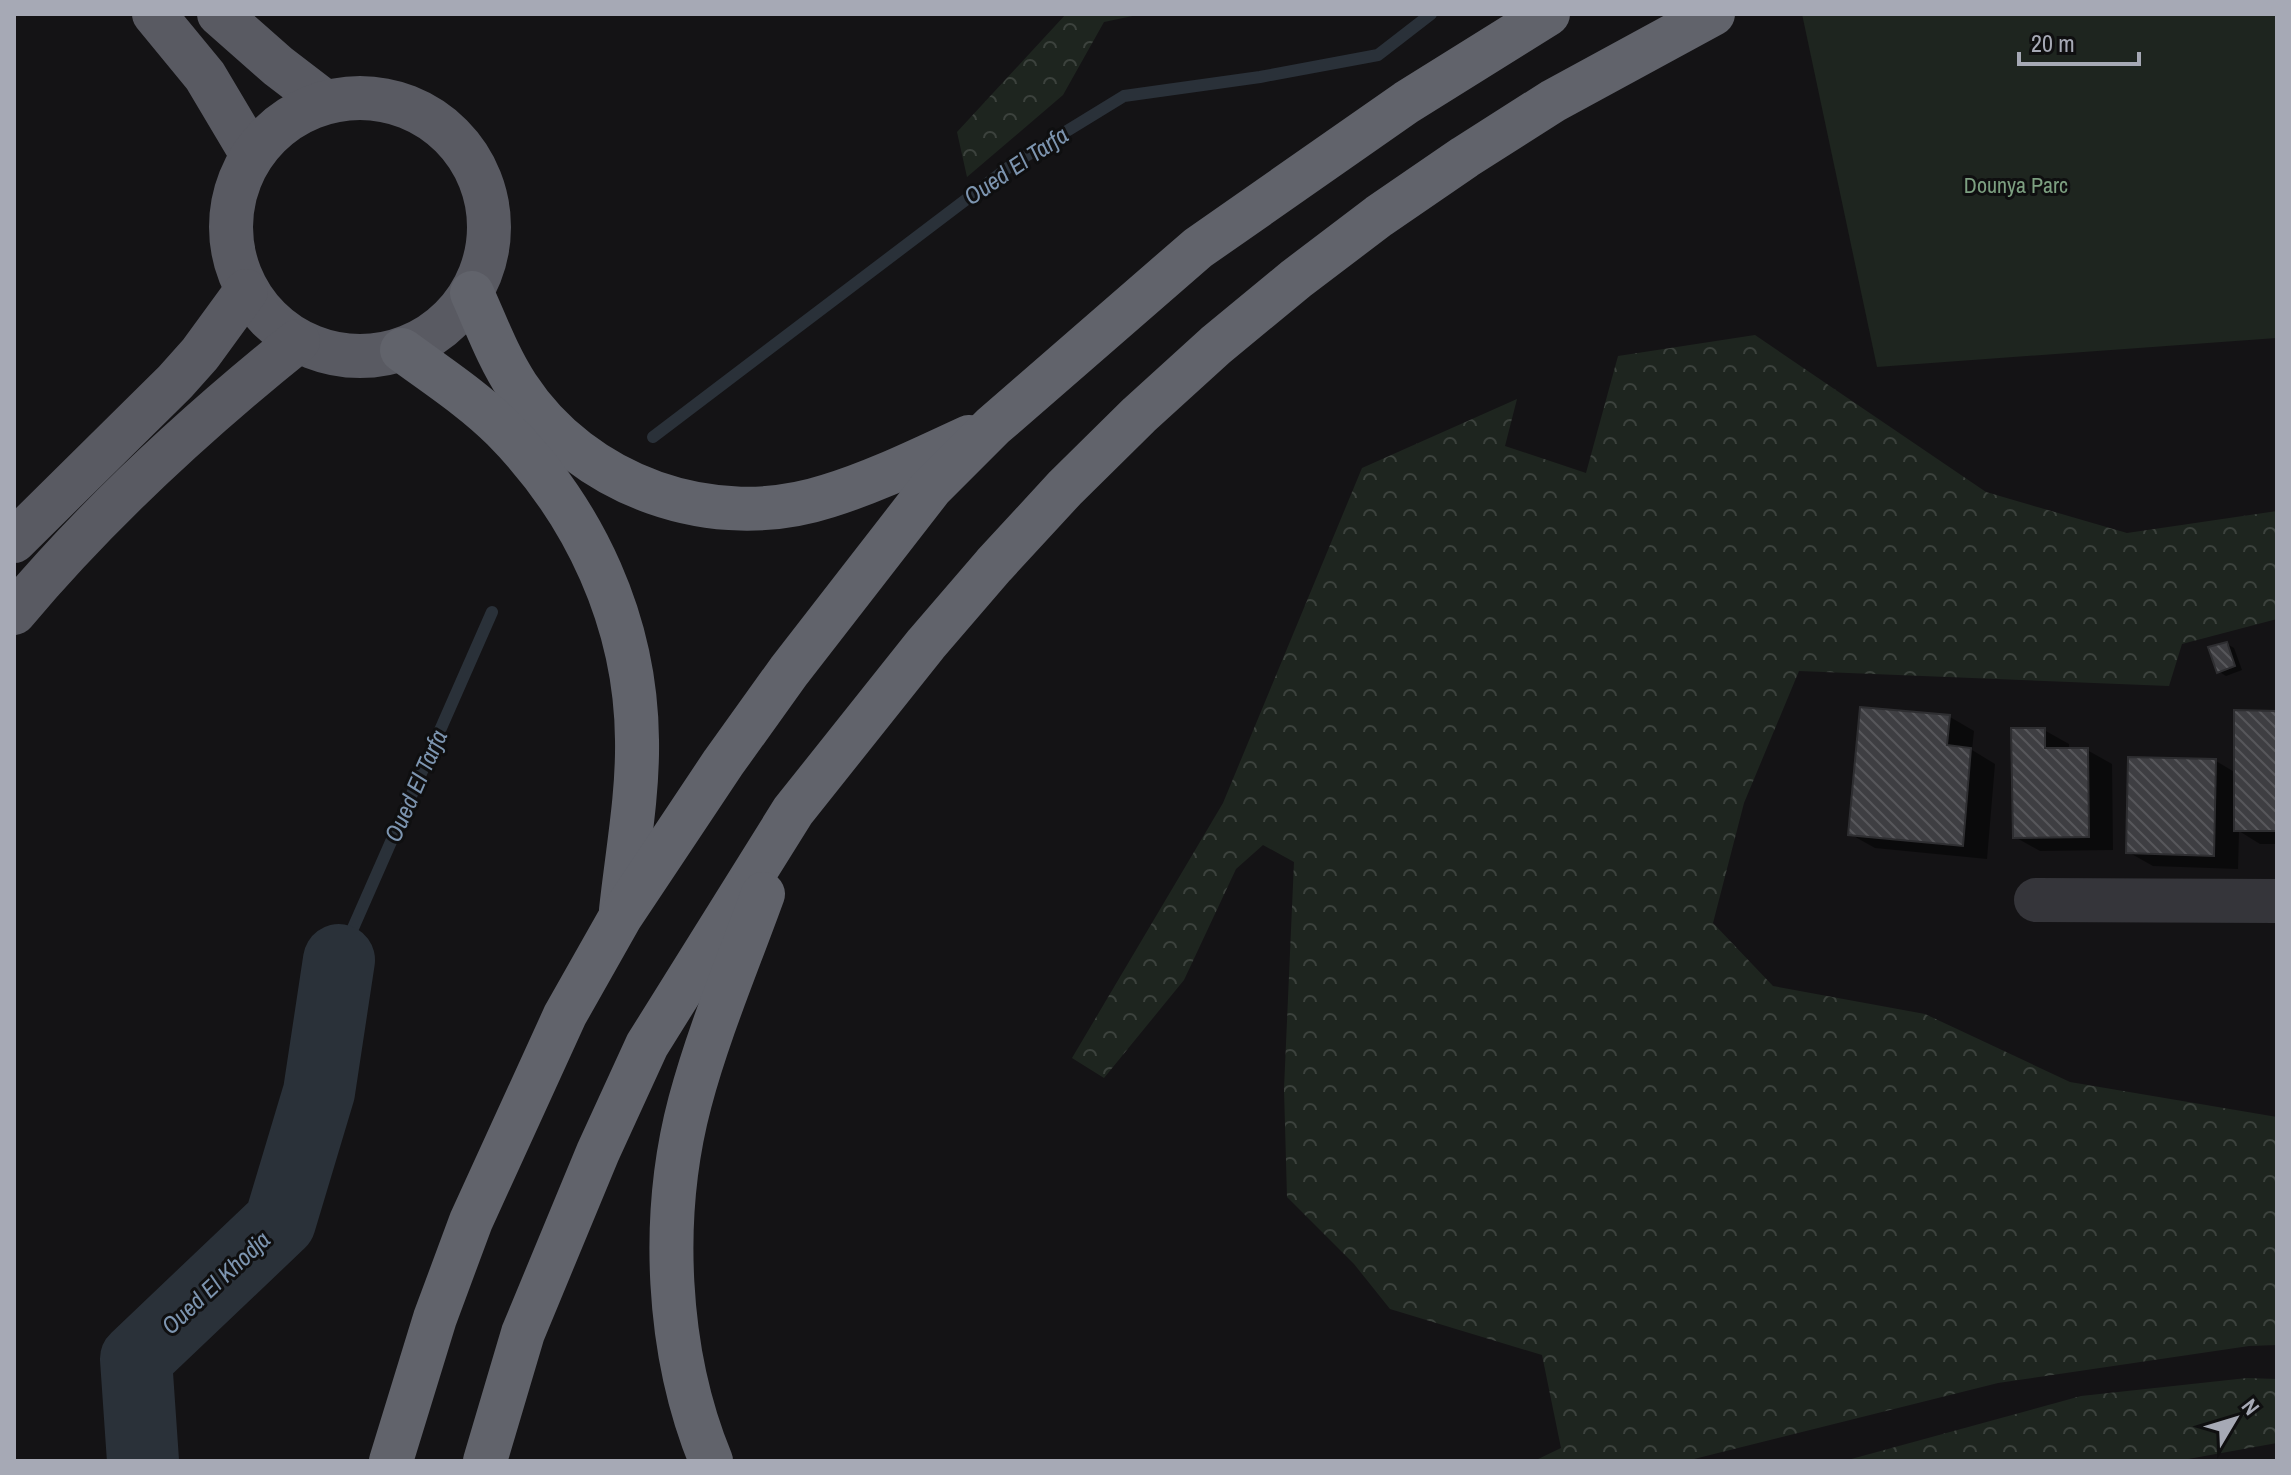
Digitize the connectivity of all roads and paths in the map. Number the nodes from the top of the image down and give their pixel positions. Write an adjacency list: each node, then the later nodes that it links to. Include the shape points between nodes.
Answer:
1 (154, 14): 6 (highway, via 205,76)
2 (219, 14): 5 (highway)
3 (1548, 14): 11 (highway, via 1407,102 1198,248)
4 (1713, 14): 14 (highway, via 1553,101 1465,157 1379,216 1216,345 1065,488 994,565)
5 (325, 102): 6 (highway, via 283,122); 8 (highway, via 355,97 415,109 462,148 478,174 490,234)
6 (252, 155): 7 (highway, via 236,187 230,222 234,257)
7 (246, 291): 9 (highway, via 269,319); 12 (highway, via 175,382)
8 (472, 293): 10 (highway, via 435,333); 11 (highway, via 517,386 541,418 579,454 624,481 672,500 724,509 776,508 827,497)
9 (298, 341): 10 (highway, via 331,353 367,357); 13 (highway, via 184,437)
10 (402, 350): 17 (highway, via 501,426 574,517 601,569 621,624 637,740)
11 (993, 426): 17 (highway, via 931,488 789,671)
12 (14, 541)
13 (14, 613)
14 (793, 811): 19 (highway, via 647,1045 523,1333); 20 (highway, via 690,1102 680,1149 672,1246 679,1342 686,1387)
15 (2036, 900): 16 (street)
16 (2277, 901)
17 (621, 916): 18 (highway, via 565,1015 471,1221)
18 (391, 1461)
19 (485, 1461)
20 (711, 1461)

